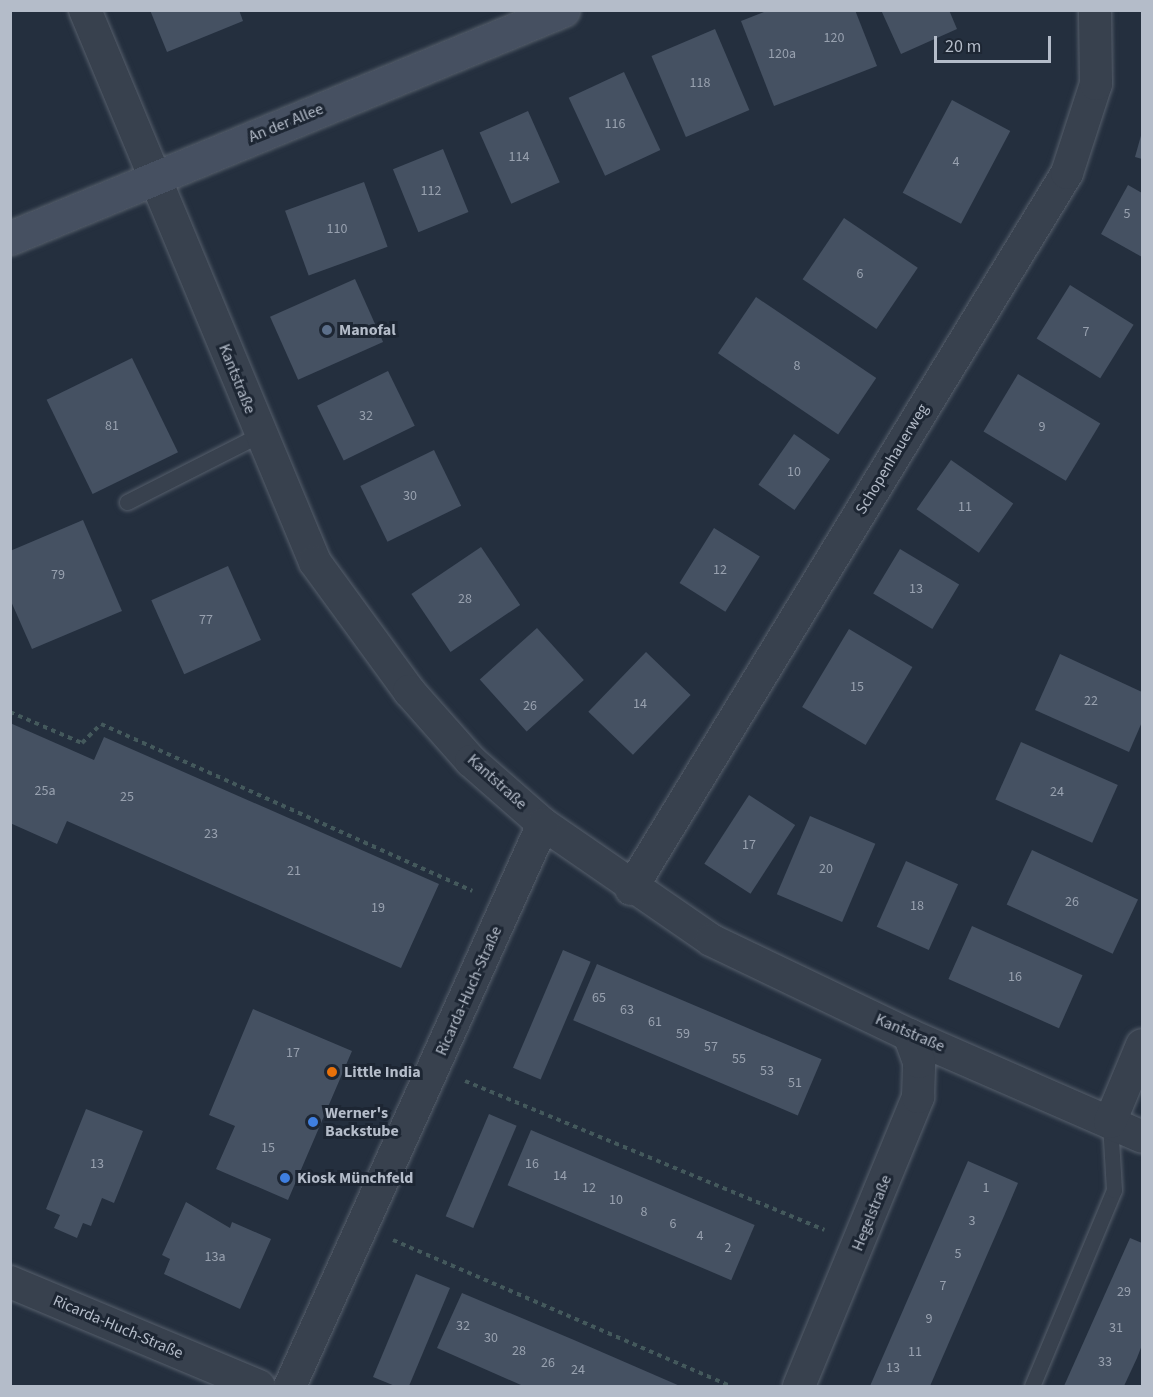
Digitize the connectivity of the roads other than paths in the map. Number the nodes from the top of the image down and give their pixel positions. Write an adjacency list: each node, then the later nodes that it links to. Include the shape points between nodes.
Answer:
1 (85, 10): 4 (street, Kantstraße)
2 (563, 10): 4 (main road, An der Allee)
3 (1095, 10): 9 (street, Schopenhauerweg, via 1096,84 1067,173)
4 (156, 175): 5 (main road, An der Allee); 6 (street, Kantstraße)
5 (10, 238)
6 (259, 435): 7 (lane); 8 (street, Kantstraße, via 315,562 351,616 471,761)
7 (127, 502)
8 (543, 825): 9 (street, Kantstraße); 16 (street, Ricarda-Huch-Straße)
9 (631, 889): 10 (street, Kantstraße, via 711,940)
10 (909, 1035): 12 (street, Kantstraße); 17 (street, Hegelstraße, via 919,1062 918,1097)
11 (1143, 1045): 12 (street)
12 (1110, 1122): 13 (street, Kantstraße); 18 (lane, via 1114,1190)
13 (1143, 1137)
14 (10, 1282): 15 (street, Ricarda-Huch-Straße)
15 (259, 1386)
16 (290, 1386)
17 (799, 1386)
18 (1032, 1386)

